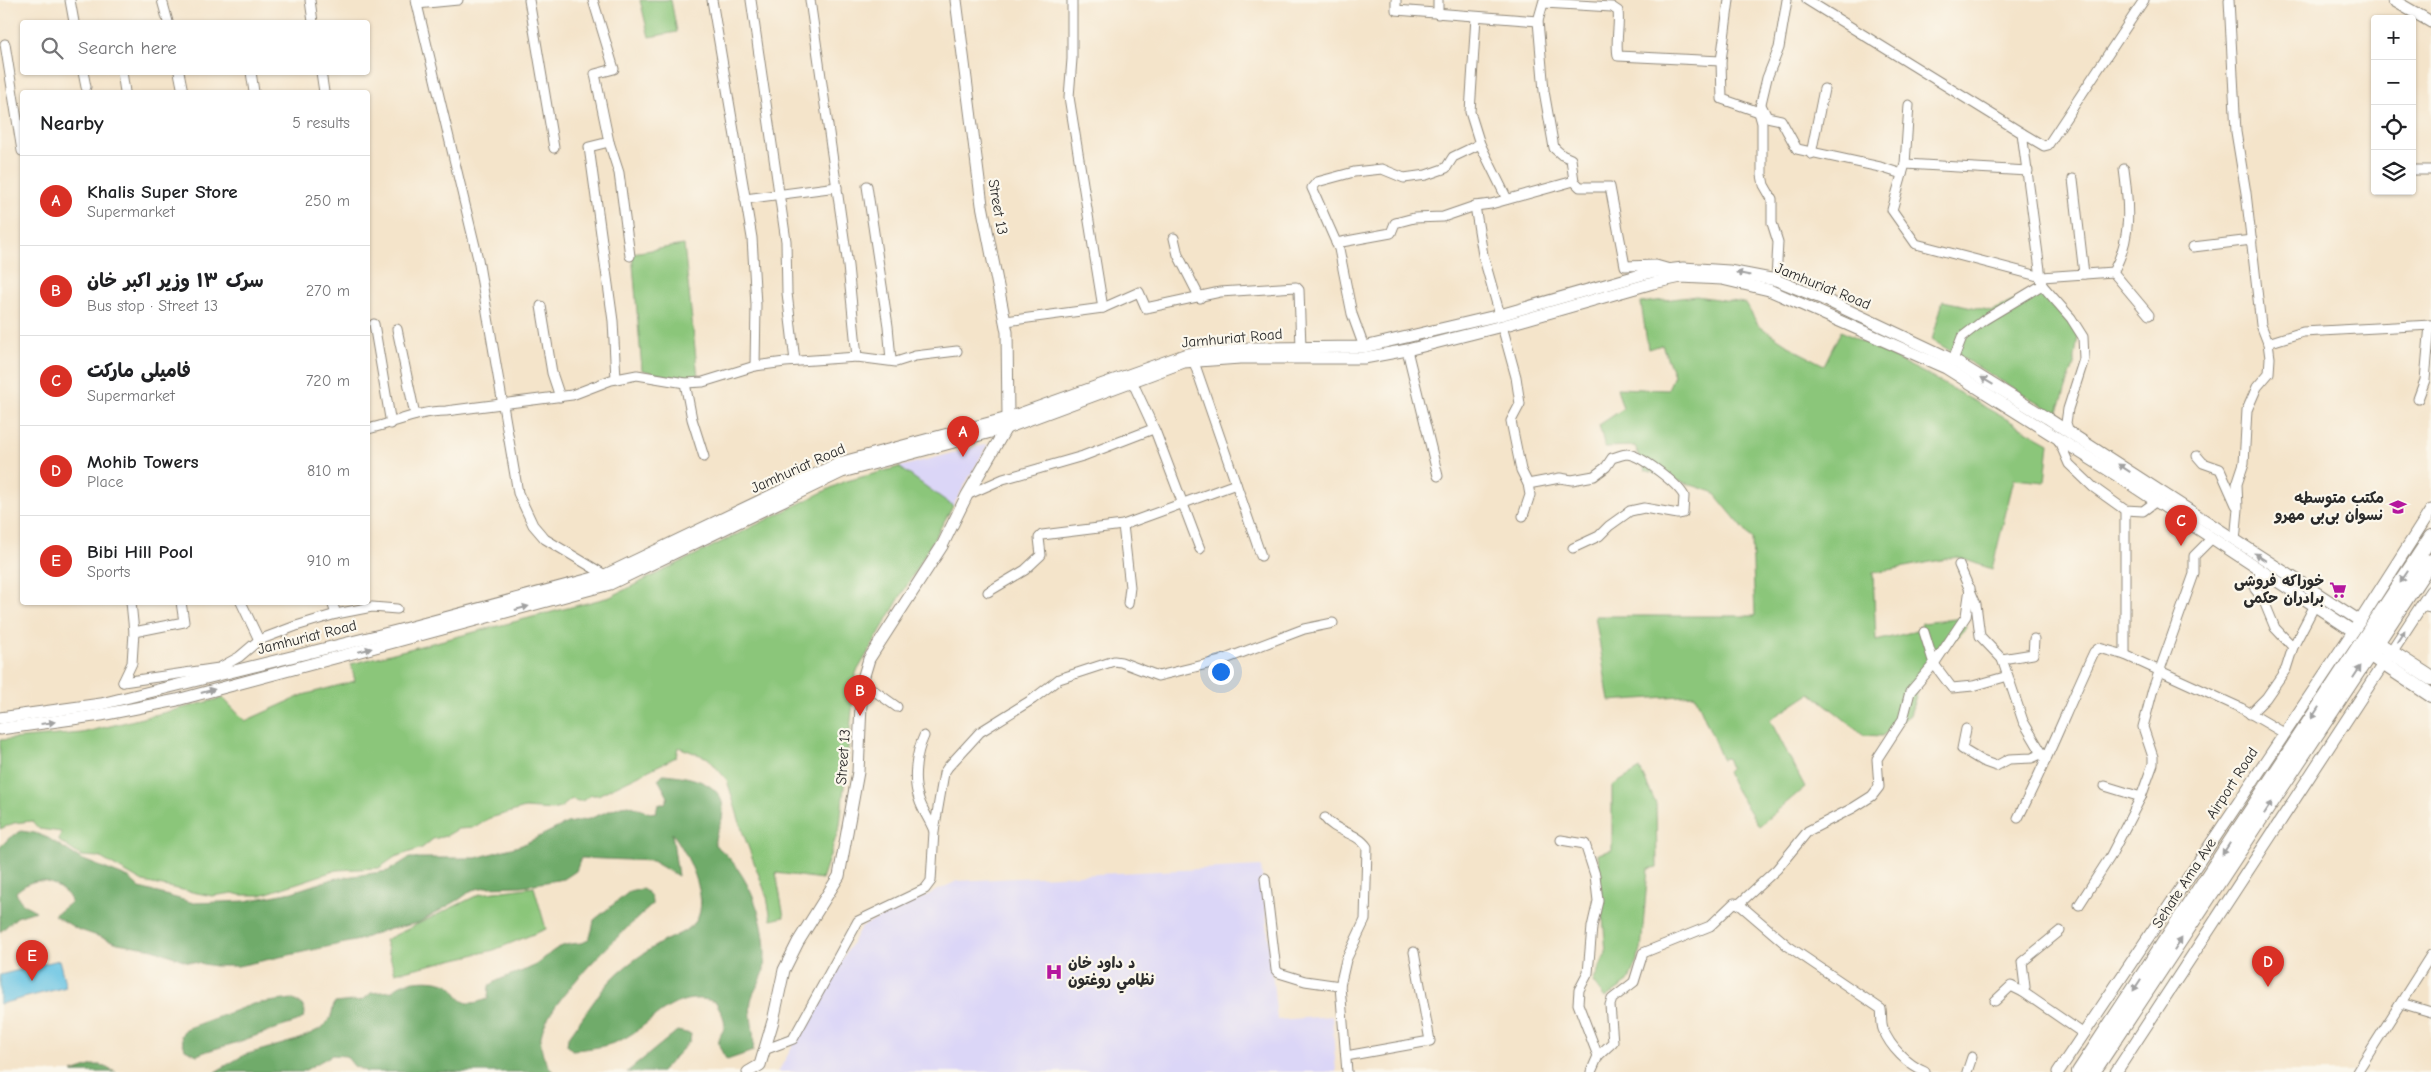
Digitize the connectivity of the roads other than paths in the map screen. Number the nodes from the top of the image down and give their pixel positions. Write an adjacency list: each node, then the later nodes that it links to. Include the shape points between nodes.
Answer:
1 (70, 0): 25 (street)
2 (162, 0): 26 (street)
3 (310, 0): 27 (street)
4 (458, 0): 20 (street)
5 (529, 0): 49 (street)
6 (593, 0): 47 (street, via 614,69 595,74)
7 (712, 0): 62 (street, via 733,111)
8 (751, 0): 61 (street)
9 (810, 0): 60 (street)
10 (956, 0): 79 (main road, Street 13, via 982,206)
11 (1072, 0): 77 (street, via 1069,97)
12 (1396, 0): 23 (street, via 1396,10)
13 (1438, 0): 23 (street)
14 (1729, 0): 31 (street)
15 (1787, 0): 44 (street, via 1779,48 1767,78)
16 (1810, 0): 45 (street)
17 (2144, 0): 45 (street, via 2048,145)
18 (2229, 0): 66 (street, via 2236,132)
19 (2393, 0): 29 (main road)
20 (417, 2): 100 (street, via 478,259)
21 (1544, 2): 22 (street); 28 (street)
22 (1612, 4): 31 (street, via 1619,18 1618,56)
23 (1438, 14): 24 (street)
24 (1476, 17): 28 (street); 48 (street, via 1470,112)
25 (74, 20)
26 (167, 20)
27 (313, 20)
28 (1538, 21): 58 (street, via 1544,91 1554,148 1571,160)
29 (2431, 22)
30 (5, 44): 46 (street)
31 (1721, 61): 44 (street, via 1722,99)
32 (84, 75): 37 (street)
33 (122, 75): 39 (street)
34 (180, 75): 40 (street)
35 (251, 75): 41 (street)
36 (321, 75): 42 (street)
37 (86, 87)
38 (1824, 89): 50 (street)
39 (125, 90)
40 (183, 90)
41 (254, 90)
42 (324, 90)
43 (1909, 105): 51 (street)
44 (1760, 109): 50 (street, via 1767,117 1781,120 1794,146); 73 (street, via 1762,175 1764,186 1772,198 1772,223 1778,242)
45 (2022, 134): 55 (street)
46 (20, 135)
47 (609, 142): 69 (street, via 620,173); 95 (street, via 589,148 613,321)
48 (1480, 144): 63 (street); 67 (street, via 1452,157 1446,168 1426,175 1404,178 1382,169 1354,172 1317,182 1312,188)
49 (554, 148)
50 (1811, 154): 56 (street)
51 (1905, 164): 55 (street); 56 (street)
52 (2124, 169): 71 (street, via 2129,206 2128,232)
53 (2416, 170): 54 (street)
54 (2431, 170)
55 (2028, 171): 74 (street)
56 (1902, 174): 74 (street, via 1892,210 1916,244)
57 (2073, 179): 72 (street)
58 (1574, 181): 63 (street); 70 (street, via 1580,187 1610,187 1625,266 1656,265)
59 (867, 186): 90 (street)
60 (837, 187): 61 (street); 89 (street)
61 (779, 195): 62 (street); 92 (street, via 786,241)
62 (745, 199): 94 (street, via 752,238)
63 (1507, 199): 64 (street)
64 (1475, 206): 67 (street, via 1443,217 1404,219 1395,223 1391,233); 80 (street, via 1483,255)
65 (1174, 238): 75 (street, via 1178,255)
66 (2252, 240): 68 (street); 84 (street, via 2261,325)
67 (1336, 243): 85 (street, via 1352,314)
68 (2193, 247)
69 (630, 256)
70 (1671, 270): 73 (main road, Jamhuriat Road, one-way to 70, via 1729,271); 80 (main road, Jamhuriat Road, via 1650,272)
71 (2114, 272): 72 (street); 78 (street)
72 (2084, 274): 74 (street)
73 (1776, 280): 91 (main road, Jamhuriat Road)
74 (2042, 281): 91 (street, via 1962,337); 106 (street, via 2083,337 2084,359 2068,409 2066,423)
75 (1200, 298): 77 (street, via 1146,308 1139,292); 86 (street, via 1220,292 1296,287)
76 (541, 306): 98 (street, via 552,372)
77 (1103, 308): 79 (street)
78 (2149, 315)
79 (1006, 321): 102 (main road, Street 13)
80 (1501, 321): 85 (main road, Jamhuriat Road); 87 (main road, Jamhuriat Road); 107 (main road, Jamhuriat Road, via 1653,282 1681,277 1722,279 1769,290 1946,368); 112 (street, via 1520,404 1511,421 1520,470)
81 (374, 324): 103 (street)
82 (2430, 325): 84 (street, via 2302,332); 99 (street, via 2425,380)
83 (397, 329): 101 (street)
84 (2268, 343): 116 (street, via 2269,373 2257,387 2247,410 2244,463 2237,484)
85 (1364, 347): 86 (main road, Jamhuriat Road)
86 (1301, 348): 96 (main road, Jamhuriat Road, via 1250,348 1187,354)
87 (1407, 350): 93 (main road, Jamhuriat Road, via 1364,358 1240,358); 110 (street)
88 (957, 351): 90 (street, via 915,356 896,362)
89 (857, 357): 90 (street); 92 (street)
90 (891, 360)
91 (1953, 360): 106 (main road, Jamhuriat Road, one-way to 91)
92 (794, 361): 94 (street)
93 (1194, 362): 96 (main road, Jamhuriat Road, via 1184,362); 111 (street)
94 (756, 366): 97 (street, via 703,382)
95 (616, 379): 97 (street, via 636,375); 98 (street)
96 (1130, 379): 102 (main road, Jamhuriat Road); 105 (street)
97 (685, 383): 109 (street)
98 (560, 397): 100 (street)
99 (2418, 398)
100 (504, 404): 101 (street, via 426,411); 130 (street, via 518,493 533,525 545,538)
101 (415, 415): 103 (street)
102 (1007, 423): 113 (main road, Street 13); 130 (main road, Jamhuriat Road, via 839,463); 164 (main road, Jamhuriat Road, one-way to 102, via 101,715 176,700 610,584 842,472)
103 (392, 424): 104 (street)
104 (370, 429)
105 (1153, 429): 113 (street, via 1083,456 1003,479); 115 (street)
106 (2069, 432): 123 (main road, Jamhuriat Road, one-way to 106)
107 (2058, 439): 114 (main road, Jamhuriat Road); 117 (street, via 2069,464 2093,488)
108 (2197, 456): 116 (street, via 2203,463 2220,469)
109 (704, 457)
110 (1438, 476)
111 (1236, 484): 115 (street); 126 (street)
112 (1528, 484): 119 (street, via 1530,495); 124 (street, via 1594,476 1612,458 1627,454 1639,458 1677,486 1684,496 1683,513 1644,508 1630,511 1599,536)
113 (966, 495): 158 (main road, Street 13, via 942,546 869,659)
114 (2155, 502): 117 (street, via 2143,511); 122 (main road, Jamhuriat Road)
115 (1182, 504): 120 (street); 125 (street)
116 (2238, 509): 123 (street)
117 (2125, 510): 150 (street)
118 (2431, 510): 147 (main road, Airport Road)
119 (1523, 516)
120 (1123, 526): 133 (street, via 1042,535 1039,538 1041,555 1025,570); 134 (street, via 1130,587)
121 (2431, 537): 147 (main road, Sehate Ama Ave, one-way to 147)
122 (2212, 538): 129 (main road, Jamhuriat Road); 154 (street, via 2194,556 2194,574)
123 (2235, 541): 147 (main road, Jamhuriat Road, one-way to 123)
124 (1573, 548)
125 (1200, 549)
126 (1260, 556)
127 (2431, 561): 147 (main road, Airport Road)
128 (1959, 565): 131 (street)
129 (2261, 571): 139 (main road, Jamhuriat Road); 149 (street, via 2255,589 2276,628)
130 (605, 575): 159 (main road, Jamhuriat Road)
131 (1970, 588): 151 (street, via 1976,604 1980,636); 153 (street, via 1966,616)
132 (2431, 591): 140 (main road)
133 (988, 592)
134 (1128, 604)
135 (130, 605): 144 (street)
136 (181, 605): 144 (street, via 184,622)
137 (242, 605): 148 (street)
138 (333, 605): 142 (street)
139 (2315, 605): 147 (main road, Jamhuriat Road); 149 (street)
140 (2426, 607): 152 (main road, one-way to 140)
141 (397, 608): 142 (street, via 372,607)
142 (336, 614): 148 (street)
143 (1333, 623): 173 (street, via 1304,629 1220,661 1158,676 1114,661 1059,680 980,732 948,767 944,773)
144 (134, 632): 155 (street, via 132,663 123,682)
145 (1924, 632): 153 (street)
146 (2034, 639): 151 (street, via 2033,654)
147 (2364, 639): 152 (main road); 166 (main road, Airport Road); 197 (main road, Sehate Ama Ave, one-way to 197); 198 (main road, Airport Road, one-way to 147)
148 (259, 640): 155 (street, via 219,668)
149 (2293, 648): 162 (street, via 2286,669)
150 (2125, 655): 154 (street); 168 (street, via 2096,649)
151 (2002, 659): 156 (street)
152 (2386, 659): 157 (main road); 160 (main road); 199 (main road)
153 (1934, 664): 156 (street, via 1952,688); 176 (street, via 1910,692 1903,719 1877,759 1879,787 1872,796 1808,831 1778,869)
154 (2160, 672): 162 (street); 170 (street, via 2143,727 2153,764)
155 (163, 675): 159 (street)
156 (2008, 676): 168 (street, via 2024,721)
157 (2431, 678)
158 (862, 682): 161 (street); 187 (main road, Street 13, via 858,772 839,876 784,970)
159 (174, 687): 163 (main road, Jamhuriat Road, via 101,704)
160 (2431, 695)
161 (897, 707)
162 (2250, 714): 166 (street)
163 (0, 718)
164 (0, 729)
165 (1966, 729): 168 (street, via 1962,749 1996,766 2008,759)
166 (2284, 733): 186 (main road, Airport Road)
167 (924, 736): 173 (street, via 916,762 918,792)
168 (2044, 756): 172 (street)
169 (2105, 786): 170 (street)
170 (2142, 797): 177 (street, via 2110,857)
171 (1325, 818): 181 (street, via 1329,824 1363,841 1367,847 1365,920 1346,960)
172 (2018, 818)
173 (934, 831): 187 (street, via 933,868 925,889 858,921 792,1038)
174 (1561, 840): 189 (street, via 1584,844 1595,875 1598,901 1588,973 1579,990 1578,1004)
175 (1265, 878): 181 (street, via 1276,970 1305,981)
176 (1739, 904): 189 (street, via 1734,903 1710,926 1643,953 1634,982 1612,999 1613,1042); 194 (street, via 1788,946 1881,1009 1883,1029 1896,1049 1911,1066)
177 (2079, 905)
178 (2060, 930): 182 (street, via 2022,962)
179 (1414, 952): 188 (street, via 1430,1041)
180 (2431, 954): 184 (street)
181 (1340, 986): 188 (street)
182 (2023, 992): 183 (street, via 2011,986); 186 (street)
183 (1995, 1001)
184 (2401, 1003): 185 (street); 200 (street)
185 (2431, 1012)
186 (2084, 1034): 196 (main road, Airport Road)
187 (764, 1050): 191 (main road, Street 13, via 760,1065)
188 (1346, 1056): 192 (street)
189 (1598, 1056): 193 (street)
190 (1972, 1057): 195 (street)
191 (748, 1072)
192 (1347, 1072)
193 (1591, 1072)
194 (1925, 1072)
195 (1967, 1072)
196 (2058, 1072)
197 (2079, 1072)
198 (2093, 1072)
199 (2116, 1072)
200 (2357, 1072)

